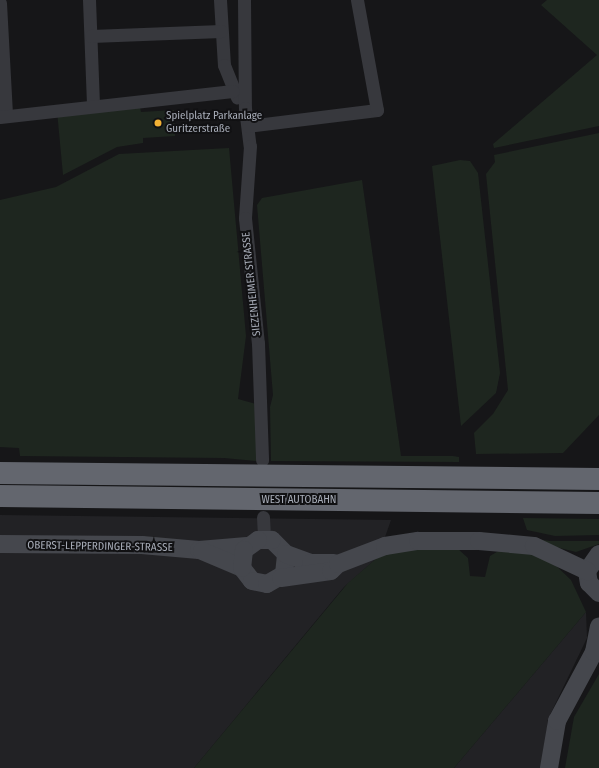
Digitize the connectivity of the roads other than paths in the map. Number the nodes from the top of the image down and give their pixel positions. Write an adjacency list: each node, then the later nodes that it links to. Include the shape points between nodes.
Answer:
1 (89, 0): 7 (street)
2 (220, 0): 6 (street, SIEZENHEIMER STRASSE)
3 (244, 0): 10 (street, SIEZENHEIMER STRASSE)
4 (357, 0): 12 (street, via 377,110)
5 (0, 3): 11 (street)
6 (221, 31): 7 (street); 8 (street, SIEZENHEIMER STRASSE, via 224,65)
7 (91, 36): 9 (street)
8 (233, 91): 9 (street); 10 (street, SIEZENHEIMER STRASSE)
9 (93, 105): 11 (street)
10 (245, 108): 12 (street, SIEZENHEIMER STRASSE)
11 (3, 116)
12 (248, 126): 13 (street, SIEZENHEIMER STRASSE, via 245,218 258,343)
13 (262, 460)
14 (0, 473): 15 (highway, WEST AUTOBAHN)
15 (599, 479)
16 (0, 496): 17 (highway, WEST AUTOBAHN)
17 (599, 502)
18 (263, 517): 19 (street)
19 (264, 539): 21 (street, OBERST-LEPPERDINGER-STRASSE); 23 (street, OBERST-LEPPERDINGER-STRASSE, via 278,543)
20 (0, 544): 22 (street, OBERST-LEPPERDINGER-STRASSE, via 142,545)
21 (247, 546): 22 (street, OBERST-LEPPERDINGER-STRASSE); 26 (street, via 241,559)
22 (199, 550): 26 (street, OBERST-LEPPERDINGER-STRASSE)
23 (286, 554): 25 (street, OBERST-LEPPERDINGER-STRASSE, via 311,563); 28 (street, via 286,569)
24 (599, 554): 27 (street)
25 (338, 564): 27 (street, OBERST-LEPPERDINGER-STRASSE, via 401,542 464,540 534,546); 28 (street, OBERST-LEPPERDINGER-STRASSE, via 330,572)
26 (242, 568): 28 (street, OBERST-LEPPERDINGER-STRASSE, via 259,584)
27 (587, 571): 29 (street, via 589,583)
28 (281, 578)
29 (599, 593)
30 (599, 626): 31 (street, via 594,652 557,721)
31 (549, 768)

